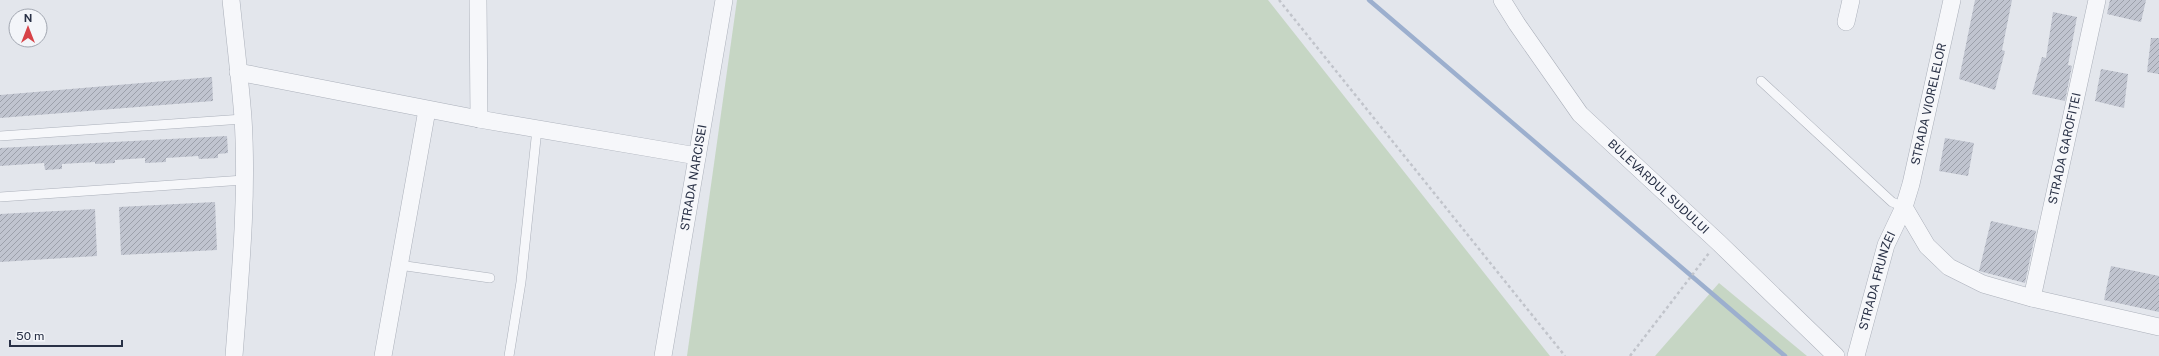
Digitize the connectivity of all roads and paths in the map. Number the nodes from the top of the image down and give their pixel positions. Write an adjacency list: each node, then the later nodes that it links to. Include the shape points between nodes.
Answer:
1 (231, 0): 10 (street)
2 (478, 0): 14 (street)
3 (724, 0): 17 (street, STRADA NARCISEI)
4 (1279, 0): 30 (path)
5 (1502, 0): 21 (street, BULEVARDUL SUDULUI, via 1580,114)
6 (1851, 0): 9 (street)
7 (1952, 0): 20 (street, STRADA VIORELELOR)
8 (2097, 0): 24 (street, STRADA GAROFIȚEI)
9 (1846, 22)
10 (238, 72): 12 (street); 13 (street)
11 (1761, 81): 20 (lane, via 1892,202)
12 (427, 110): 14 (street); 22 (street)
13 (243, 119): 16 (lane); 18 (street)
14 (479, 119): 15 (street)
15 (537, 129): 17 (street); 28 (lane, via 522,282)
16 (0, 136)
17 (697, 156): 29 (street, STRADA NARCISEI)
18 (244, 180): 19 (lane); 26 (street, via 243,235)
19 (0, 197)
20 (1904, 207): 24 (street, via 1927,246 1949,267 1982,284); 33 (street, STRADA FRUNZEI, via 1886,245)
21 (1718, 242): 31 (path); 32 (street, BULEVARDUL SUDULUI)
22 (399, 265): 23 (lane); 27 (street)
23 (490, 278)
24 (2032, 298): 25 (street)
25 (2159, 327)
26 (234, 356)
27 (383, 356)
28 (510, 356)
29 (663, 356)
30 (1565, 356)
31 (1630, 356)
32 (1836, 356)
33 (1856, 356)

